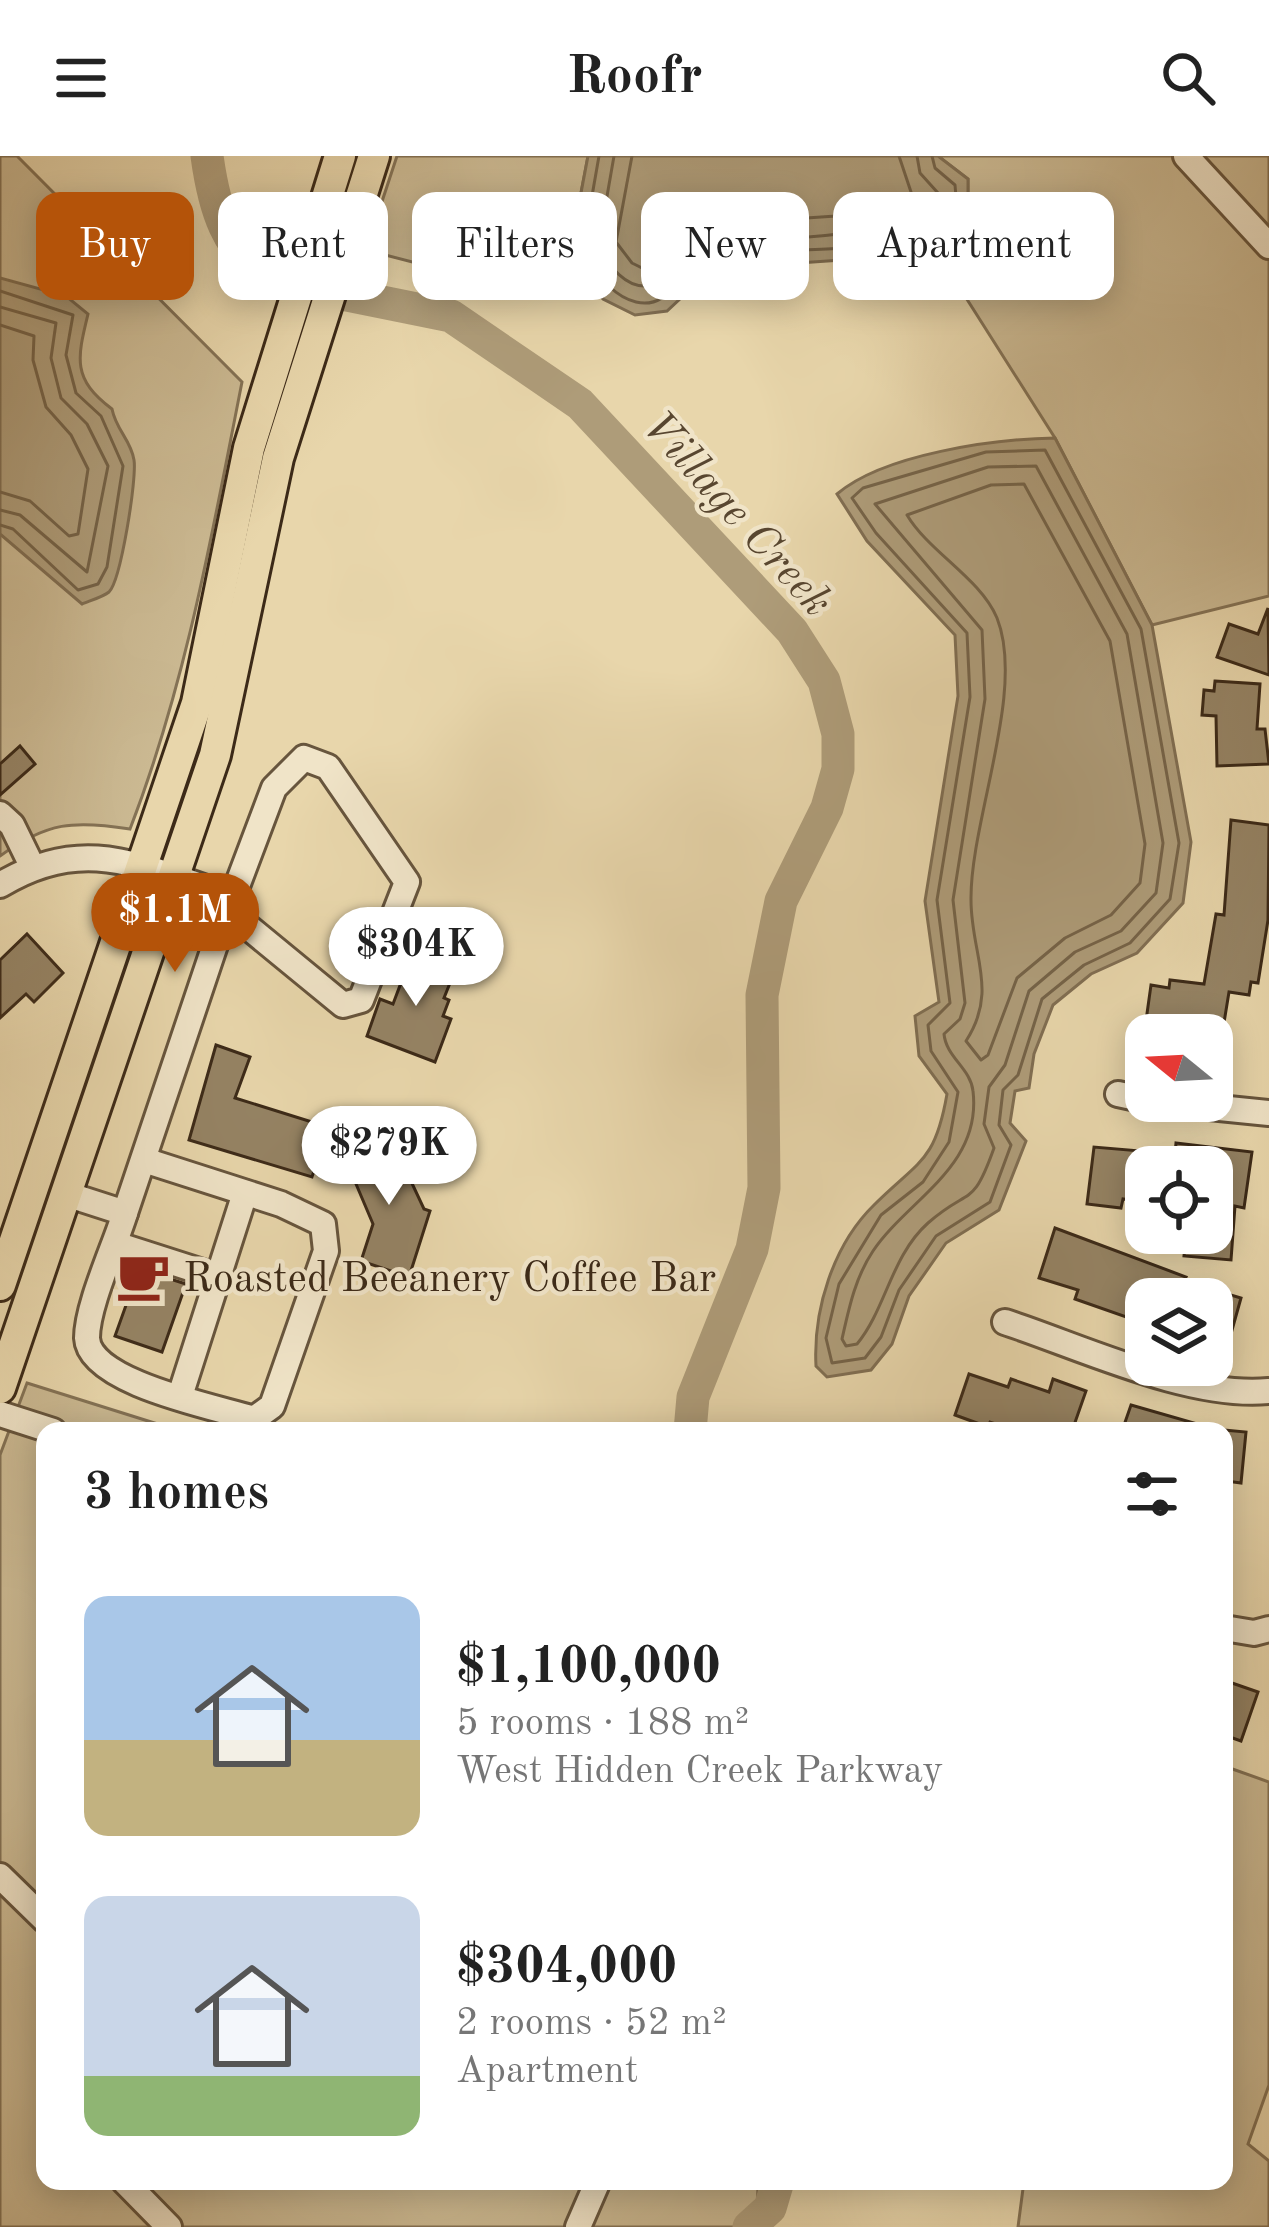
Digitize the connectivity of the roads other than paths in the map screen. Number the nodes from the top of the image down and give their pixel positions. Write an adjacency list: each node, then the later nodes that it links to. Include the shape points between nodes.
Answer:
1 (340, 156): 7 (main road, via 269,375 197,703)
2 (1186, 156): 4 (street)
3 (372, 161): 8 (main road, via 294,400 225,716)
4 (1269, 246)
5 (0, 814): 6 (street)
6 (32, 866): 7 (street, via 77,856); 9 (street)
7 (142, 867): 8 (street); 21 (main road)
8 (172, 878): 10 (street); 17 (main road)
9 (0, 885)
10 (233, 897): 10 (street, via 274,788 304,758 328,767 406,882 361,1000 343,1005 242,922); 15 (street)
11 (1118, 1094): 12 (street)
12 (1125, 1096)
13 (1233, 1109): 14 (street)
14 (1269, 1113)
15 (144, 1160): 16 (street); 18 (street)
16 (245, 1192): 20 (street); 25 (street, via 322,1224 326,1251 263,1417)
17 (66, 1194): 18 (street); 23 (main road)
18 (125, 1213): 19 (street)
19 (115, 1244): 20 (street); 25 (street, via 89,1325 90,1352 100,1367)
20 (218, 1277): 25 (street)
21 (0, 1285)
22 (1005, 1322): 24 (street, via 1180,1379)
23 (0, 1388)
24 (1269, 1391)
25 (180, 1396)
26 (0, 1414): 27 (street)
27 (36, 1426)
28 (1269, 1629): 29 (street)
29 (1233, 1630)
30 (0, 1876): 31 (street)
31 (36, 1911)
32 (133, 2190): 34 (street)
33 (594, 2190): 35 (street)
34 (169, 2227)
35 (578, 2227)

